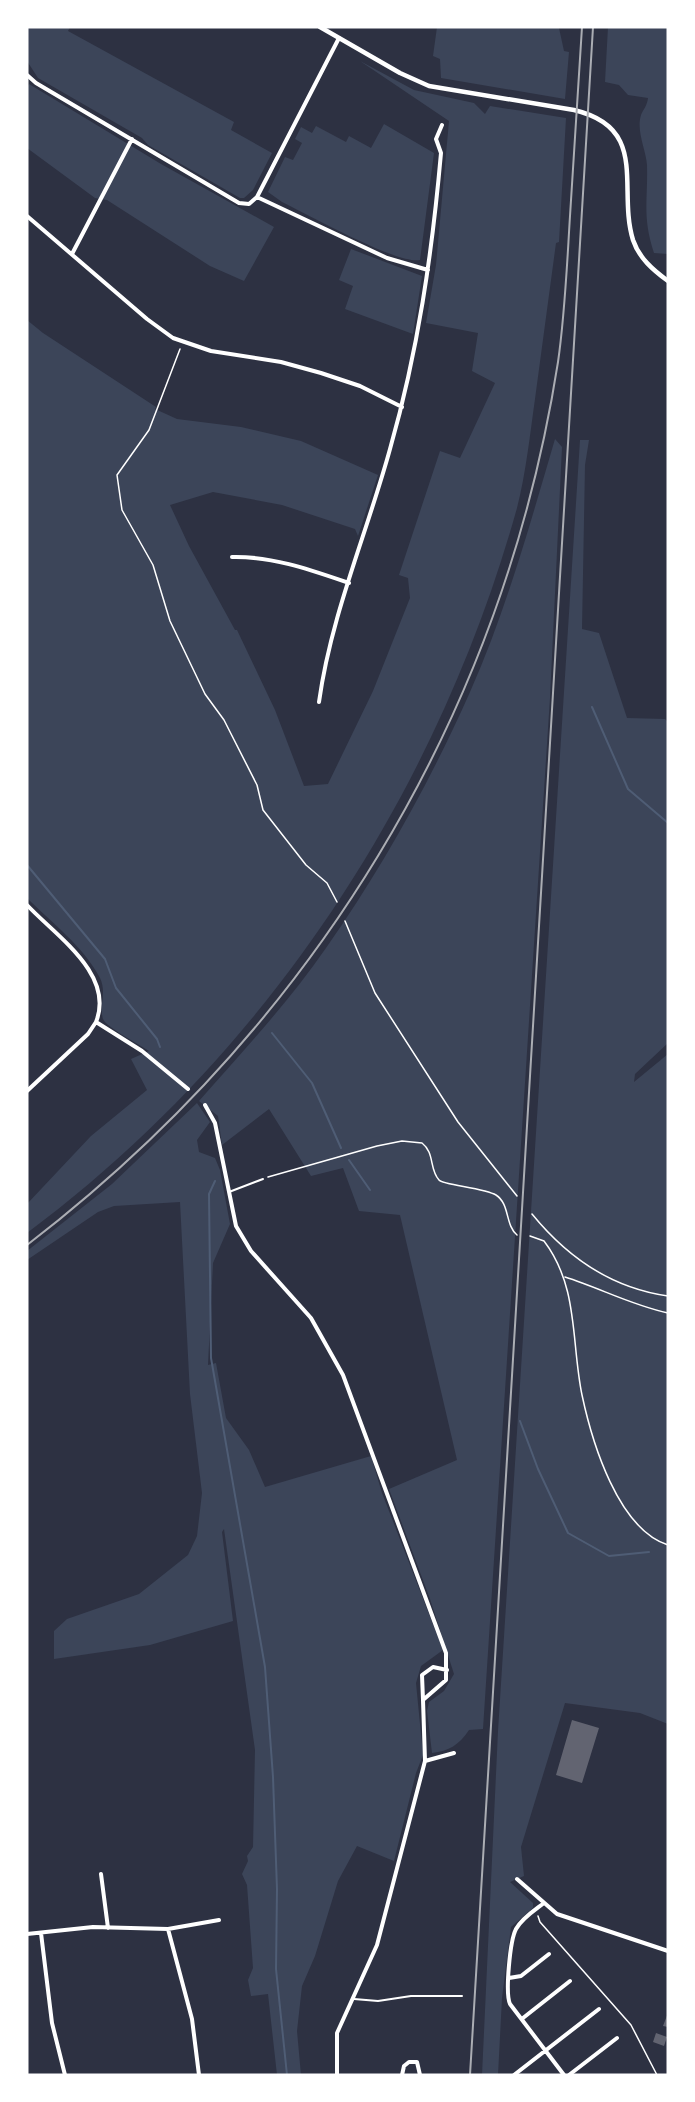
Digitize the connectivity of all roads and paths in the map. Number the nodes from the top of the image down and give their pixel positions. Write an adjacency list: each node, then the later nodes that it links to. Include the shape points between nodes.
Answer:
1 (320, 27): 2 (street)
2 (339, 38): 6 (street); 10 (street, via 429,86 565,109 599,120 616,134 627,156 633,242 647,263)
3 (27, 75): 5 (street)
4 (442, 124): 9 (street, via 436,139 441,153)
5 (132, 139): 6 (street, via 239,203 249,204); 8 (street)
6 (257, 197): 9 (street, via 387,258)
7 (27, 216): 8 (street)
8 (72, 254): 11 (street, via 147,319)
9 (428, 270): 12 (street)
10 (668, 281)
11 (183, 342): 12 (street, via 321,373 360,386); 16 (path, via 149,430 117,475 120,502 153,564 170,621 199,682 224,720 257,785 262,810 306,865 332,890)
12 (402, 407): 14 (street)
13 (232, 557): 14 (street, via 275,561)
14 (348, 582): 15 (street, via 332,633)
15 (319, 702)
16 (337, 902)
17 (27, 905): 19 (street, via 77,956 94,980 100,995)
18 (345, 921): 25 (path, via 375,993 458,1122)
19 (96, 1022): 20 (street, via 142,1051); 21 (street)
20 (188, 1089)
21 (27, 1091)
22 (205, 1106): 24 (street, via 215,1123)
23 (262, 1179): 24 (lane); 27 (path, via 377,1146 416,1142 428,1147 435,1174 443,1184 475,1188 502,1200)
24 (228, 1193): 33 (street, via 236,1226 246,1245 311,1318 343,1375 443,1641)
25 (517, 1196)
26 (532, 1214): 30 (path, via 554,1242 589,1268 634,1289)
27 (517, 1235)
28 (530, 1236): 29 (path, via 544,1241)
29 (564, 1277): 31 (path, via 589,1284 625,1302); 32 (path, via 574,1320 582,1397 597,1446 623,1508 656,1540)
30 (668, 1296)
31 (668, 1313)
32 (668, 1545)
33 (447, 1670): 34 (street, via 442,1686); 34 (street, via 433,1667 422,1675)
34 (423, 1700): 36 (street)
35 (454, 1753): 36 (street)
36 (425, 1761): 51 (street, via 377,1945)
37 (101, 1874): 42 (street)
38 (518, 1879): 39 (street)
39 (544, 1902): 40 (street); 46 (street, via 556,1914)
40 (536, 1910): 48 (street, via 519,1924 513,1935); 64 (path, via 540,1922 631,2025)
41 (219, 1920): 43 (street)
42 (108, 1928): 43 (street); 44 (street)
43 (168, 1929): 58 (street, via 188,2001)
44 (41, 1933): 45 (street); 57 (street, via 52,2024)
45 (27, 1934)
46 (668, 1951)
47 (549, 1954): 48 (street, via 521,1976)
48 (508, 1978): 53 (street, via 508,1999)
49 (570, 1981): 53 (street)
50 (462, 1996): 51 (lane)
51 (351, 1999): 59 (street, via 336,2033)
52 (598, 2009): 55 (street)
53 (523, 2018): 55 (street)
54 (618, 2038): 63 (street)
55 (546, 2050): 61 (street); 62 (street)
56 (419, 2074): 60 (street, via 417,2062 409,2061)
57 (65, 2075)
58 (199, 2075)
59 (338, 2075)
60 (402, 2075)
61 (514, 2075)
62 (564, 2075)
63 (569, 2075)
64 (657, 2075)

